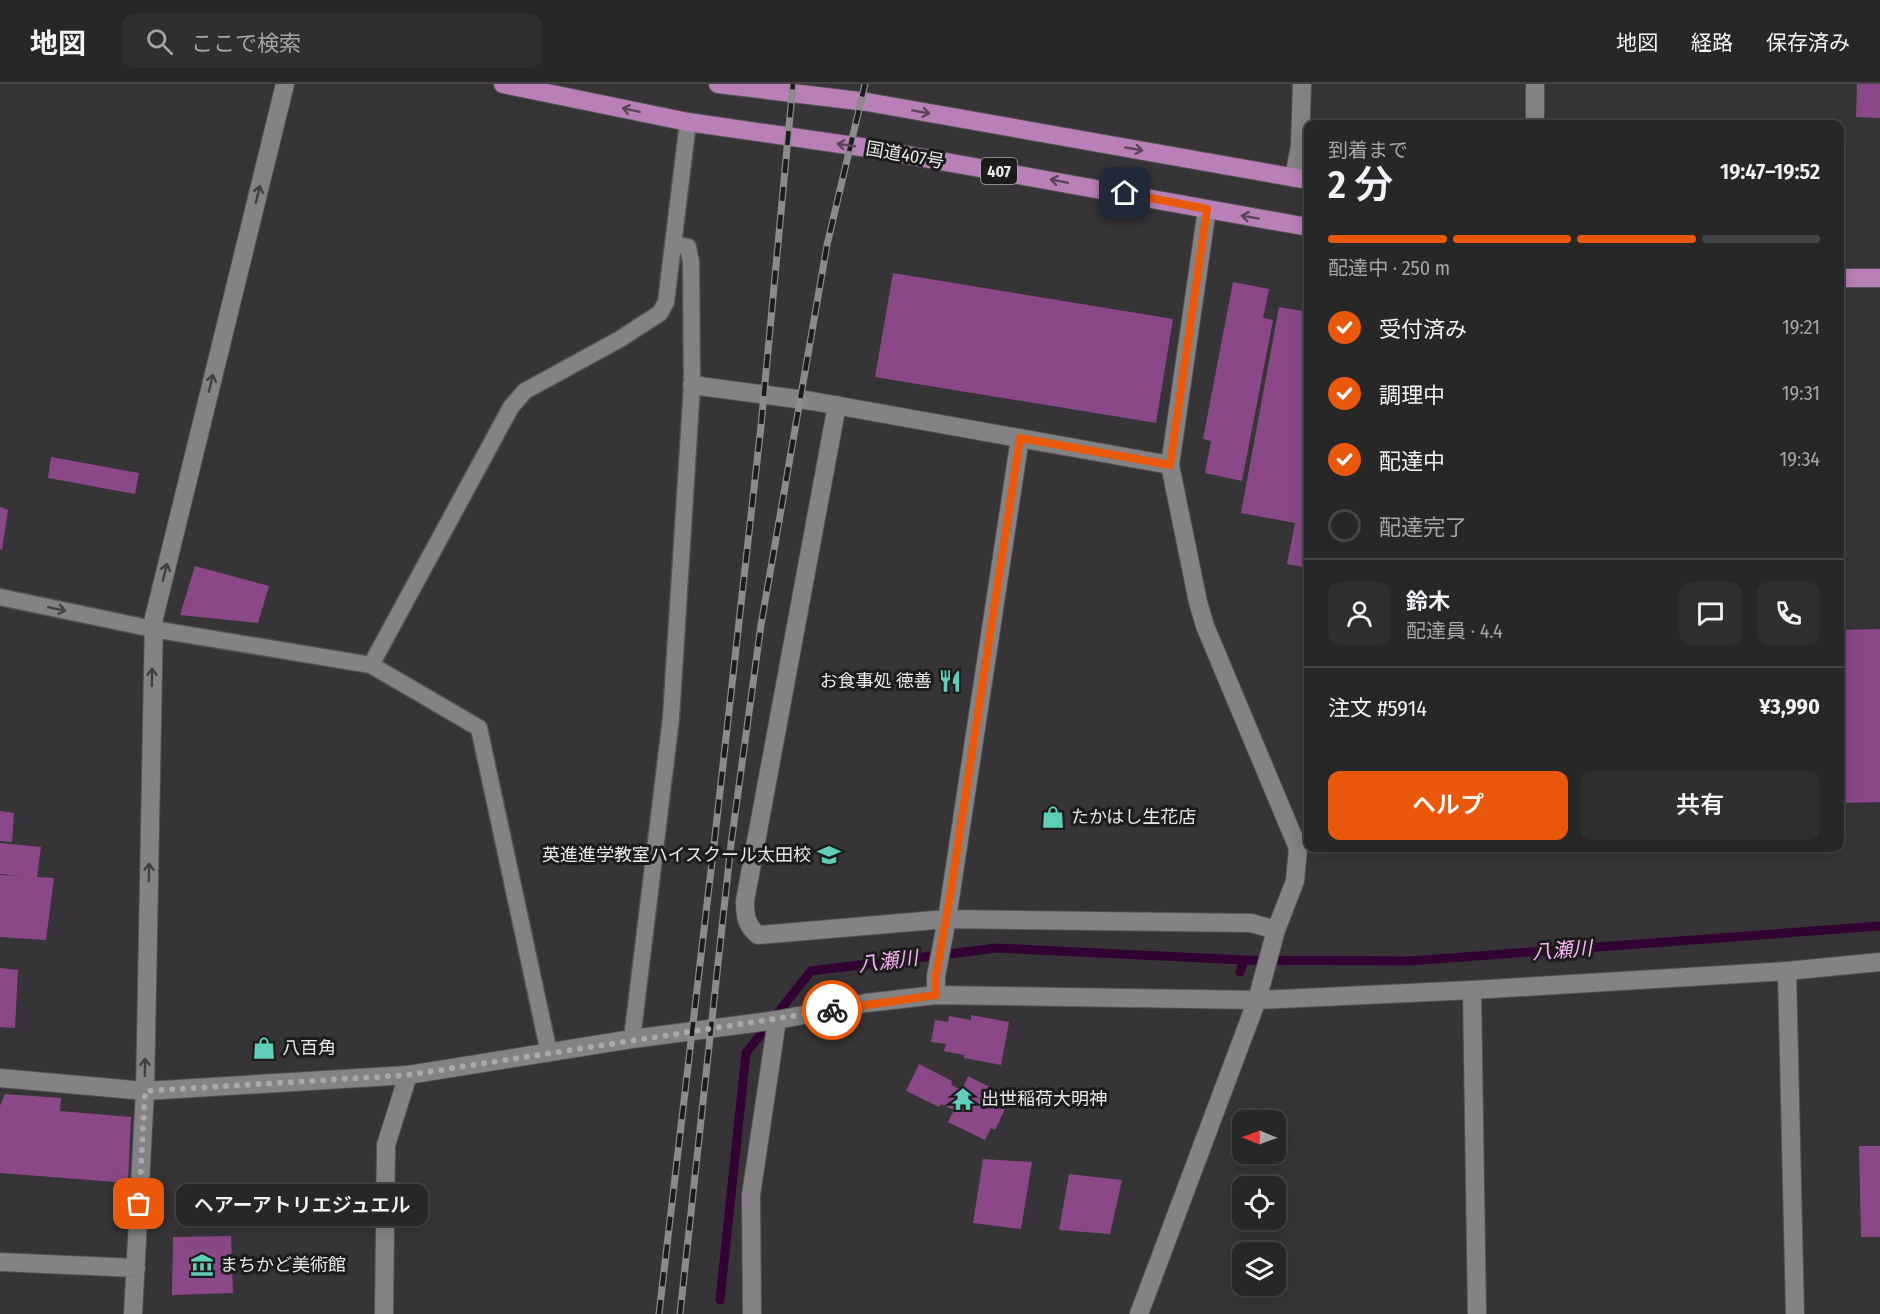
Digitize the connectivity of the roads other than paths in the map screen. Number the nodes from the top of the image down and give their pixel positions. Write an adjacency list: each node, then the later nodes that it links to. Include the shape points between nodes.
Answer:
1 (285, 84): 19 (street, one-way to 1)
2 (503, 84): 7 (highway, 国道407号 / 407, one-way to 2)
3 (718, 84): 8 (highway, one-way to 8, via 867,102)
4 (1302, 84): 8 (street)
5 (1536, 84): 6 (street)
6 (1535, 120)
7 (688, 122): 9 (highway, 国道407号 / 407, one-way to 7, via 868,148); 11 (lane)
8 (1301, 179)
9 (1207, 209): 10 (highway, 国道407号 / 407, one-way to 9); 17 (street)
10 (1304, 226)
11 (674, 244): 14 (lane, via 688,248 691,262); 20 (lane, via 666,302 660,314 525,391 511,407)
12 (1844, 278): 13 (highway)
13 (1880, 278)
14 (692, 385): 15 (street); 29 (lane, via 671,718)
15 (837, 405): 16 (street); 21 (street, via 745,916 749,927 758,934)
16 (1020, 438): 17 (street); 21 (street)
17 (1170, 465): 22 (street, via 1205,626 1298,848 1295,881)
18 (0, 597): 19 (lane, one-way to 19)
19 (153, 629): 20 (lane); 33 (street, one-way to 19)
20 (371, 665): 30 (lane, via 479,728)
21 (945, 926): 22 (street, via 1251,923); 26 (street)
22 (1275, 934): 27 (street)
23 (1880, 962): 24 (street)
24 (1787, 971): 25 (street); 41 (street)
25 (1472, 990): 27 (street); 40 (street)
26 (936, 995): 27 (street); 28 (street)
27 (1257, 1000): 39 (street)
28 (777, 1020): 29 (street); 38 (street, via 751,1195)
29 (632, 1039): 30 (street)
30 (549, 1053): 31 (street)
31 (408, 1075): 33 (street); 37 (street, via 386,1145)
32 (0, 1078): 33 (street)
33 (145, 1091): 35 (street)
34 (0, 1262): 35 (street)
35 (136, 1268): 36 (street)
36 (133, 1314)
37 (384, 1314)
38 (752, 1314)
39 (1139, 1314)
40 (1477, 1314)
41 (1795, 1314)

